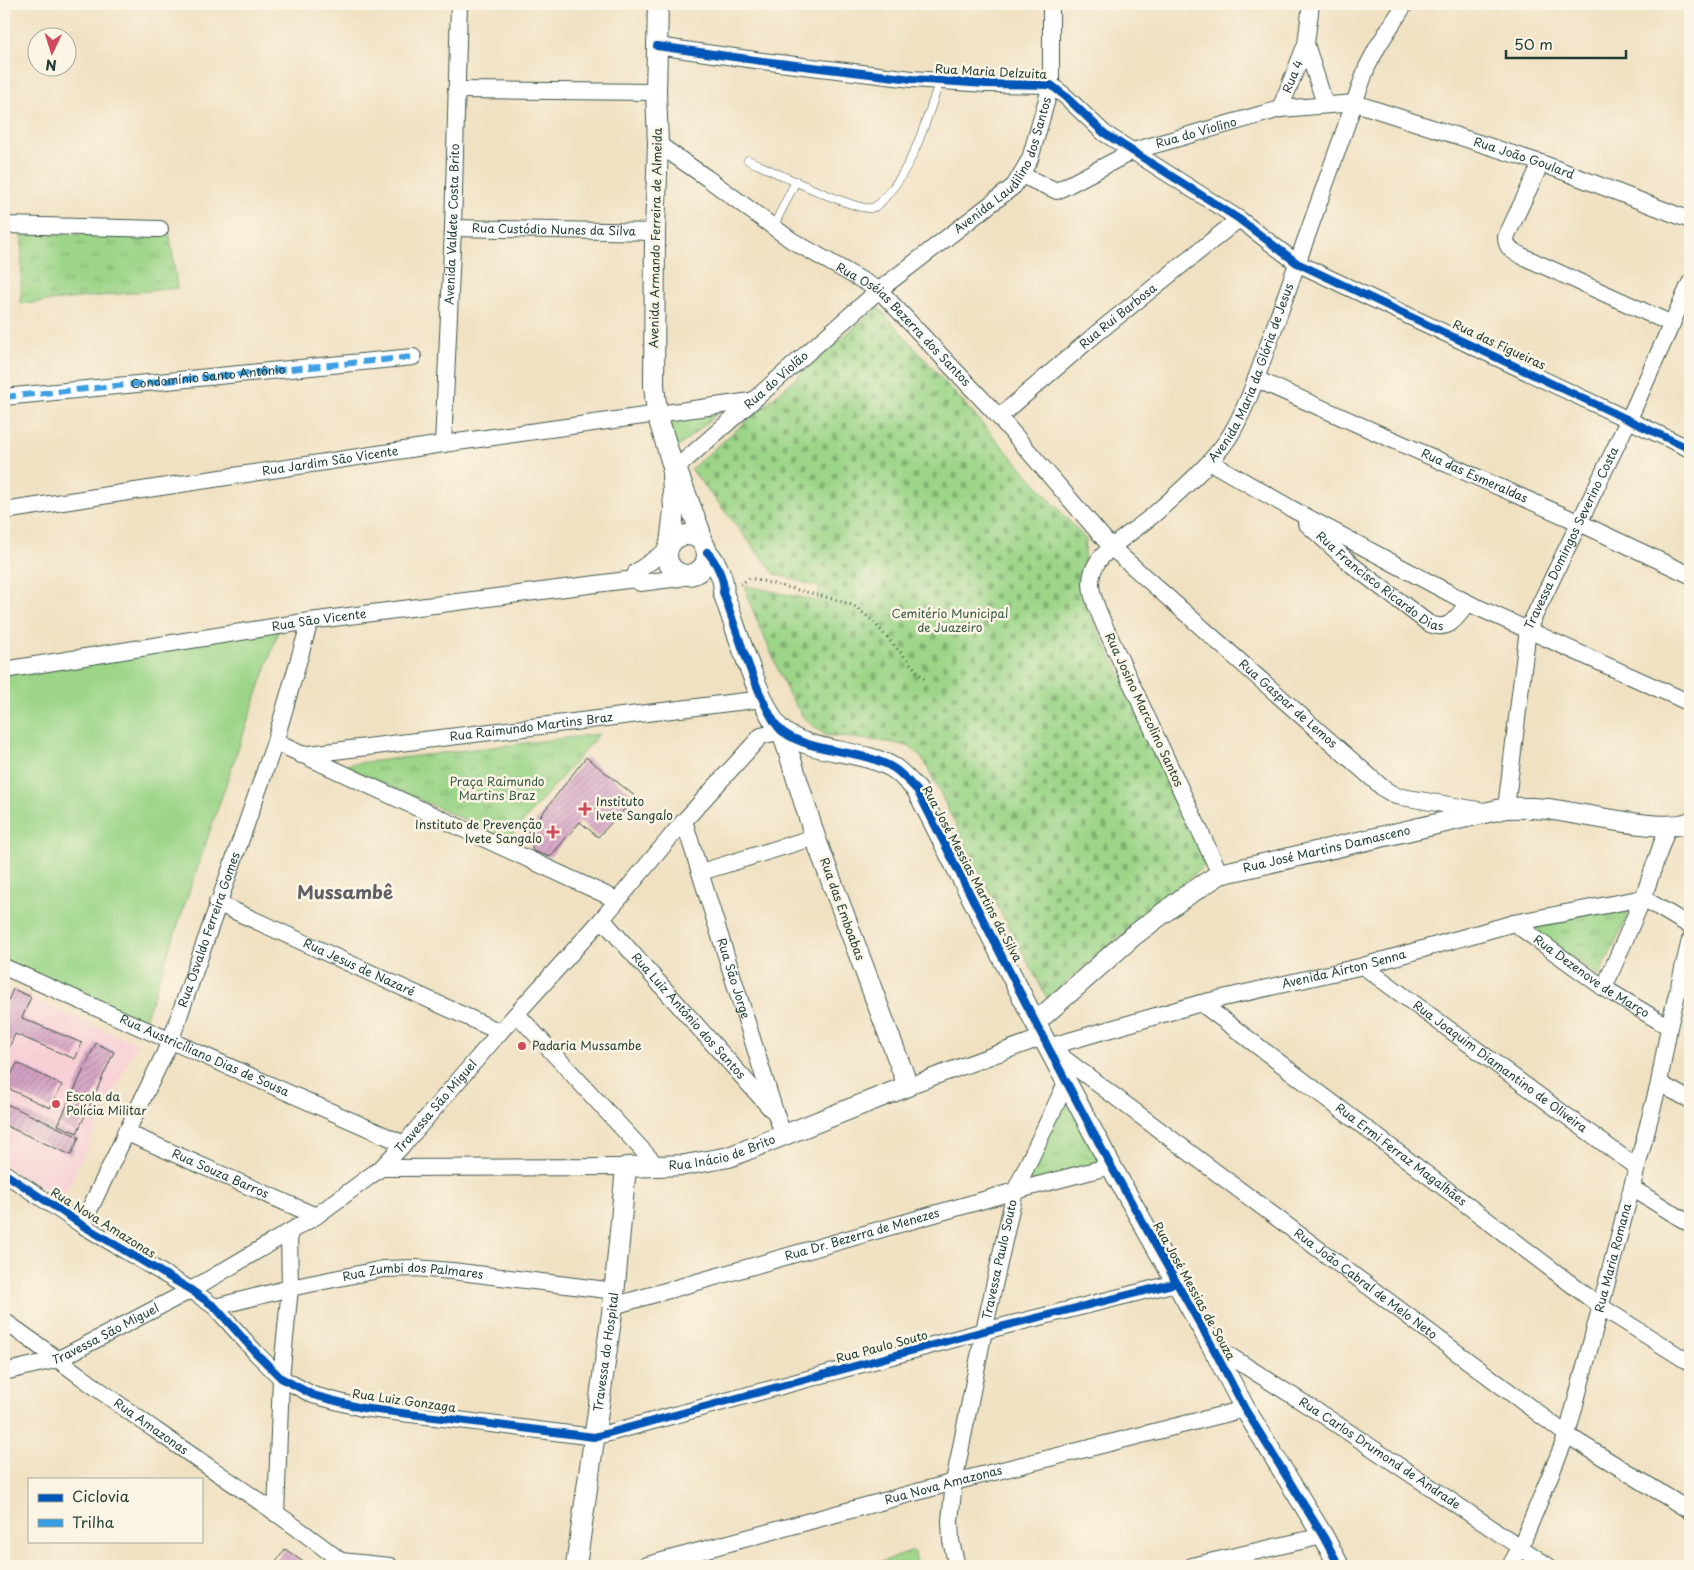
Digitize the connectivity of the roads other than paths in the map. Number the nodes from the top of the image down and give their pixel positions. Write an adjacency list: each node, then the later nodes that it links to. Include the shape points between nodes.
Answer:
1 (459, 4): 10 (street, Avenida Valdete Costa Brito)
2 (658, 4): 7 (street, Avenida Armando Ferreira de Almeida)
3 (1051, 4): 9 (street, Avenida Laudilino dos Santos)
4 (1312, 4): 6 (street, Rua 4)
5 (1405, 4): 12 (street, Avenida Maria da Glória de Jesus, via 1374,53)
6 (1306, 44): 13 (street, Rua 4); 14 (street, Rua 4)
7 (657, 46): 8 (street, Rua Maria Delzuita, via 799,66); 11 (street, Avenida Armando Ferreira de Almeida)
8 (940, 80): 9 (street, Rua Maria Delzuita); 20 (lane, via 910,162 878,205 870,208 853,205)
9 (1051, 85): 16 (street, Rua Maria Delzuita, via 1104,133); 19 (street, Avenida Laudilino dos Santos, via 1030,159)
10 (456, 90): 11 (street); 26 (street, Avenida Valdete Costa Brito)
11 (656, 92): 15 (street, Avenida Armando Ferreira de Almeida)
12 (1355, 103): 13 (street, Rua do Violino); 18 (street, Rua João Goulard); 28 (street, Avenida Maria da Glória de Jesus)
13 (1325, 104): 14 (street, Rua do Violino)
14 (1280, 108): 16 (street, Rua do Violino)
15 (658, 144): 24 (street, Rua Oséias Bezerra dos Santos); 27 (street, Avenida Armando Ferreira de Almeida)
16 (1133, 151): 19 (street, Rua do Violino, via 1057,191); 21 (street, Rua Maria Delzuita)
17 (748, 160): 20 (lane)
18 (1540, 164): 22 (street, Rua João Goulard); 32 (street, via 1506,237 1509,248)
19 (1021, 175): 30 (street, Avenida Laudilino dos Santos, via 1014,186)
20 (796, 182): 24 (lane)
21 (1239, 219): 28 (street, Rua Maria Delzuita); 38 (street, Rua Rui Barbosa)
22 (1690, 220)
23 (4, 226): 25 (street)
24 (774, 227): 30 (street, Rua Oséias Bezerra dos Santos)
25 (160, 228)
26 (453, 228): 27 (street, Rua Custódio Nunes da Silva); 40 (street, Avenida Valdete Costa Brito)
27 (655, 232): 37 (street, Avenida Armando Ferreira de Almeida, via 654,385)
28 (1298, 263): 34 (street, Avenida Maria da Glória de Jesus); 39 (street, Rua das Figueiras)
29 (1690, 283): 31 (street, Travessa Domingos Severino Costa)
30 (879, 290): 36 (street, Rua do Violão); 38 (street, Rua Oséias Bezerra dos Santos)
31 (1685, 310): 32 (street, Travessa Domingos Severino Costa)
32 (1672, 324): 39 (street, Travessa Domingos Severino Costa)
33 (413, 357): 35 (street, Condomínio Santo Antônio)
34 (1256, 379): 42 (street, Avenida Maria da Glória de Jesus, via 1244,411); 46 (street, Rua das Esmeraldas)
35 (4, 397)
36 (751, 401): 37 (street, Rua Jardim São Vicente); 43 (street, Rua do Violão)
37 (657, 414): 40 (street, Rua Jardim São Vicente); 43 (street, Avenida Armando Ferreira de Almeida)
38 (999, 417): 49 (street, Rua Oséias Bezerra dos Santos)
39 (1630, 420): 41 (street, Rua das Figueiras); 46 (street, Travessa Domingos Severino Costa)
40 (443, 444): 45 (street, Rua Jardim São Vicente)
41 (1690, 449)
42 (1210, 462): 44 (street, Rua Francisco Ricardo Dias); 49 (street, Avenida Maria da Glória de Jesus)
43 (674, 470): 47 (street); 48 (street, via 674,510)
44 (1292, 509): 54 (street, Rua Francisco Ricardo Dias); 54 (street, Rua Francisco Ricardo Dias, via 1352,565 1428,623 1445,626)
45 (4, 511)
46 (1580, 523): 51 (street, Rua das Esmeraldas); 56 (street, Travessa Domingos Severino Costa)
47 (704, 546): 48 (street, via 688,535 675,539); 50 (street, via 704,565 700,571); 53 (street, via 714,559)
48 (669, 547): 50 (street, via 669,564 679,573); 52 (street, via 636,572)
49 (1112, 548): 63 (street, Rua Gaspar de Lemos, via 1384,789 1396,796); 68 (street, Rua Josino Marcolino Santos, via 1097,562 1092,576 1092,594)
50 (690, 574): 52 (street, Rua São Vicente, via 640,583); 53 (street, via 716,592)
51 (1690, 574)
52 (635, 580): 55 (street, Rua São Vicente)
53 (723, 592): 58 (street, Rua José Messias Martins da Silva)
54 (1468, 603): 56 (street, Rua Francisco Ricardo Dias)
55 (310, 622): 57 (street, Rua São Vicente); 61 (street, Rua Osvaldo Ferreira Gomes)
56 (1528, 629): 59 (street, Rua Francisco Ricardo Dias); 63 (street, Travessa Domingos Severino Costa)
57 (4, 670)
58 (762, 699): 60 (street, Rua José Messias Martins da Silva); 62 (street, Rua Raimundo Martins Braz)
59 (1690, 703)
60 (782, 731): 64 (street, Travessa São Miguel, via 761,736); 66 (street, Rua das Emboabas); 83 (street, Rua José Messias Martins da Silva, via 811,745 894,768 916,790)
61 (275, 742): 62 (street); 71 (street, Rua Osvaldo Ferreira Gomes)
62 (301, 755): 70 (street)
63 (1496, 810): 65 (street, Rua José Martins Damasceno, via 1548,809 1636,823); 68 (street, Rua José Martins Damasceno)
64 (684, 821): 67 (street, Rua São Jorge); 70 (street, Travessa São Miguel)
65 (1684, 825): 69 (street)
66 (816, 836): 67 (street); 87 (street, Rua das Emboabas)
67 (701, 872): 89 (street, Rua São Jorge)
68 (1220, 874): 83 (street, Rua José Martins Damasceno, via 1133,936)
69 (1642, 898): 73 (street, Avenida Airton Senna); 74 (street); 78 (street)
70 (617, 900): 72 (street, Travessa São Miguel)
71 (217, 903): 82 (street, Rua Jesus de Nazaré); 84 (street, Rua Osvaldo Ferreira Gomes)
72 (602, 919): 80 (street, Travessa São Miguel); 89 (street, Rua Luiz Antônio dos Santos)
73 (1514, 924): 76 (street, Avenida Airton Senna); 78 (street, Rua Dezenove de Março)
74 (1690, 926)
75 (1690, 940): 81 (street, Rua Maria Romana)
76 (1363, 966): 79 (street, Avenida Airton Senna); 96 (street, Rua Joaquim Diamantino de Oliveira)
77 (4, 967): 84 (street, Rua Austriciliano Dias de Sousa)
78 (1604, 988): 81 (street, Rua Dezenove de Março)
79 (1201, 1003): 83 (street, Avenida Airton Senna); 109 (street, Rua Ermi Ferraz Magalhães)
80 (517, 1014): 82 (street, Travessa São Miguel); 95 (street)
81 (1670, 1027): 86 (street, Rua Maria Romana)
82 (500, 1032): 92 (street, Travessa São Miguel)
83 (1043, 1036): 85 (street, Rua José Messias de Souza); 87 (street, Rua Inácio de Brito); 119 (street, Rua João Cabral de Melo Neto)
84 (170, 1042): 90 (street, Rua Osvaldo Ferreira Gomes); 92 (street, Rua Austriciliano Dias de Sousa)
85 (1066, 1081): 93 (street, Rua José Messias de Souza); 100 (street, Travessa Paulo Souto)
86 (1659, 1083): 88 (street); 96 (street, Rua Maria Romana)
87 (908, 1086): 91 (street, Rua Inácio de Brito)
88 (1690, 1100)
89 (774, 1112): 91 (street, Rua São Jorge)
90 (125, 1132): 101 (street, Rua Souza Barros); 103 (street, Rua Osvaldo Ferreira Gomes)
91 (784, 1136): 95 (street, Rua Inácio de Brito, via 729,1157)
92 (404, 1144): 97 (street, Travessa São Miguel)
93 (1111, 1166): 100 (street, Rua Dr. Bezerra de Menezes); 105 (street, Rua José Messias de Souza)
94 (626, 1167): 95 (street, Rua Inácio de Brito); 97 (street, Rua Inácio de Brito); 108 (street, Travessa do Hospital)
95 (658, 1167)
96 (1636, 1167): 99 (street, Rua Maria Romana)
97 (381, 1168): 101 (street, Travessa São Miguel)
98 (4, 1173): 103 (street, Rua Nova Amazonas)
99 (1632, 1188): 102 (street); 109 (street, Rua Maria Romana)
100 (1015, 1191): 108 (street, Rua Dr. Bezerra de Menezes); 112 (street, Travessa Paulo Souto)
101 (316, 1216): 104 (street, Travessa São Miguel)
102 (1690, 1224)
103 (82, 1225): 107 (street, Rua Nova Amazonas)
104 (288, 1232): 106 (street); 107 (street, Travessa São Miguel)
105 (1176, 1283): 112 (street, Rua Paulo Souto); 113 (street, Rua José Messias de Souza)
106 (290, 1288): 108 (street, Rua Zumbi dos Palmares, via 383,1269 416,1268); 110 (street, Rua Zumbi dos Palmares); 117 (street)
107 (191, 1290): 110 (street, Rua Luiz Gonzaga); 114 (street, Travessa São Miguel)
108 (614, 1298): 120 (street, Travessa do Hospital)
109 (1600, 1306): 115 (street, Rua Ermi Ferraz Magalhães); 119 (street, Rua Maria Romana)
110 (215, 1307): 117 (street, Rua Luiz Gonzaga)
111 (4, 1321): 114 (street, Rua Amazonas)
112 (984, 1331): 120 (street, Rua Paulo Souto); 121 (street, Travessa Paulo Souto)
113 (1211, 1344): 118 (street, Rua José Messias de Souza); 125 (street, Rua Carlos Drumond de Andrade)
114 (59, 1359): 116 (street, Travessa São Miguel); 123 (street, Rua Amazonas, via 98,1391)
115 (1690, 1363)
116 (4, 1372)
117 (281, 1378): 120 (street, Rua Luiz Gonzaga, via 313,1395 362,1408); 123 (street)
118 (1245, 1409): 121 (street, Rua Nova Amazonas); 124 (street, Rua José Messias de Souza)
119 (1568, 1434): 122 (street, Rua João Cabral de Melo Neto); 125 (street, Rua Maria Romana)
120 (594, 1437): 128 (street, Travessa do Hospital)
121 (954, 1482): 129 (street, Rua Nova Amazonas); 130 (street, Travessa Paulo Souto, via 950,1521)
122 (1690, 1511)
123 (276, 1514): 126 (street, Rua Amazonas)
124 (1323, 1536): 131 (street); 132 (street, Rua José Messias de Souza)
125 (1520, 1548): 133 (street, Rua Maria Romana); 134 (street, Rua Carlos Drumond de Andrade)
126 (344, 1564): 127 (street)
127 (390, 1566)
128 (576, 1566)
129 (644, 1566)
130 (957, 1566)
131 (1192, 1566)
132 (1339, 1566)
133 (1510, 1566)
134 (1548, 1566)

